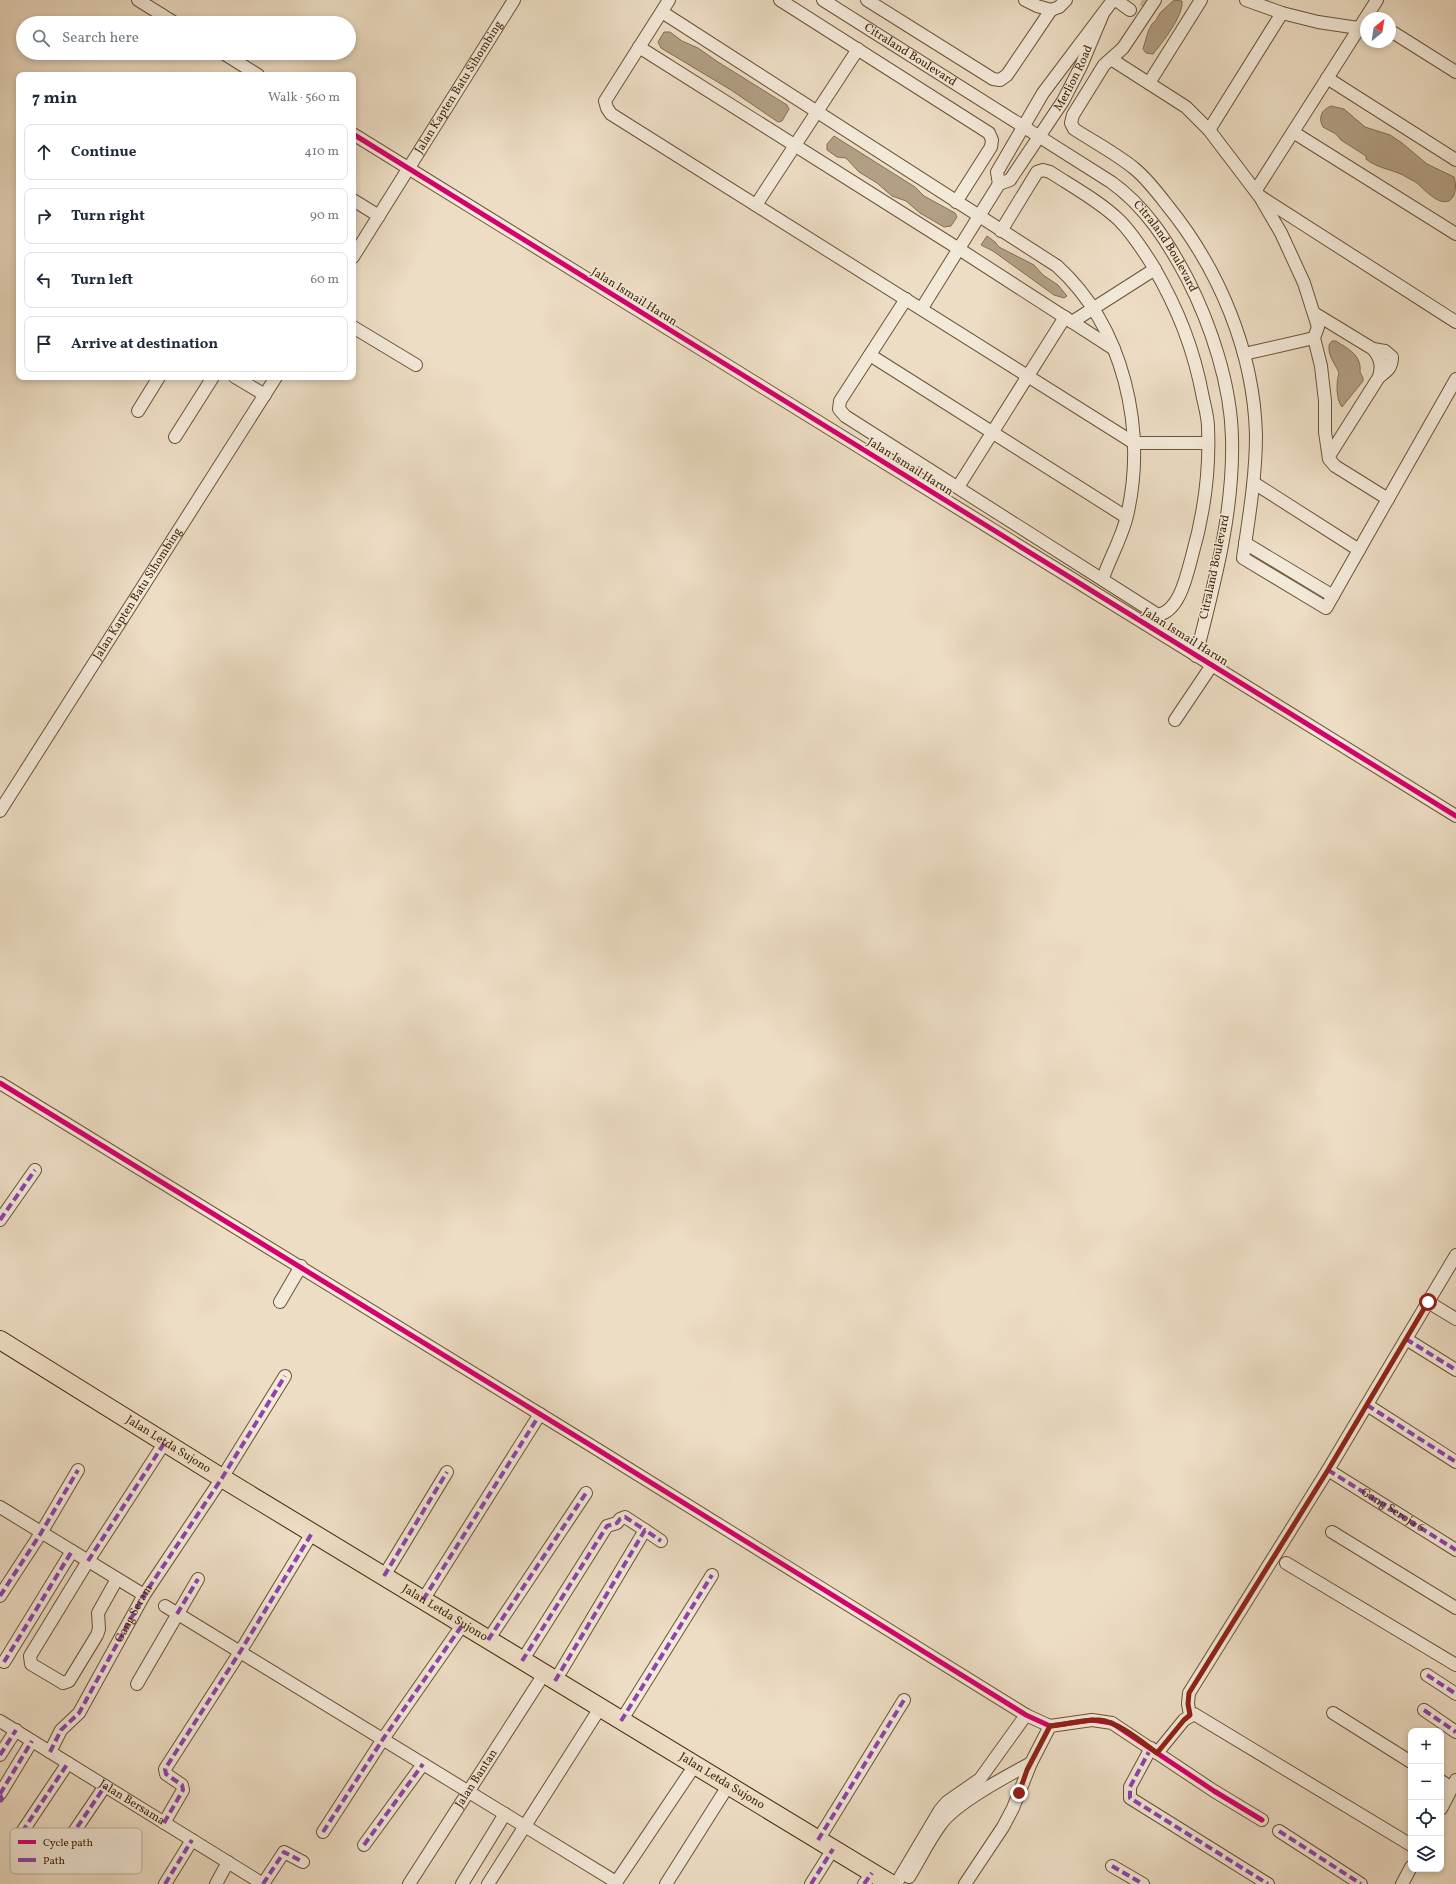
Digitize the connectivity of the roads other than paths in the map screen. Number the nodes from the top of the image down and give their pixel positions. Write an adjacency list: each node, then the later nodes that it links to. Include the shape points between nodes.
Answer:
1 (138, 0): 20 (street)
2 (514, 0): 41 (street, Jalan Kapten Batu Sihombing)
3 (669, 0): 16 (street)
4 (780, 0): 26 (street)
5 (823, 0): 34 (street, Citraland Boulevard)
6 (867, 0): 15 (street, via 993,79 1000,80 1007,75)
7 (1025, 0): 13 (street)
8 (1066, 0): 15 (street)
9 (1114, 0): 19 (street); 21 (street, Merlion Road)
10 (1201, 0): 32 (street)
11 (1246, 0): 18 (street)
12 (1377, 0): 17 (street)
13 (1037, 3): 15 (street)
14 (1150, 3): 19 (street)
15 (1051, 10)
16 (662, 12): 25 (street); 33 (street)
17 (1371, 12)
18 (1282, 13): 22 (street); 35 (street)
19 (1137, 14): 27 (street, via 1124,48)
20 (164, 16)
21 (1102, 16): 34 (street, Merlion Road, via 1042,93); 37 (street, Merlion Road, via 1063,101)
22 (1360, 29)
23 (1360, 33): 31 (street)
24 (1396, 34): 30 (street)
25 (639, 47): 39 (street); 46 (street, via 605,101 611,114)
26 (858, 49): 33 (street); 45 (street, via 989,133 991,147)
27 (1111, 59): 32 (street); 64 (street, via 1104,65 1077,108 1071,123 1074,129 1134,168 1151,184 1183,224 1209,265 1229,309)
28 (234, 60): 29 (street)
29 (253, 72)
30 (1456, 72)
31 (1327, 78): 36 (street); 40 (street)
32 (1149, 83): 35 (street, via 1186,108)
33 (817, 112): 39 (street); 45 (street)
34 (1024, 126): 37 (street, Citraland Boulevard); 42 (street, Merlion Road, via 997,172)
35 (1209, 130): 43 (street)
36 (1293, 132): 43 (street); 49 (street)
37 (1039, 135): 42 (street, Merlion Road, via 1010,180); 85 (street, Citraland Boulevard, via 1128,194 1152,222 1177,258 1214,339 1227,396 1232,437 1230,490 1223,539)
38 (356, 136): 41 (street, Jalan Ismail Harun)
39 (795, 146): 46 (street); 51 (street)
40 (1456, 160)
41 (409, 169): 47 (street, Jalan Kapten Batu Sihombing); 85 (street, Jalan Ismail Harun)
42 (999, 184): 48 (street)
43 (1258, 193): 57 (street, via 1281,232 1304,283); 59 (street)
44 (356, 202): 47 (street)
45 (956, 202): 48 (street)
46 (756, 205): 54 (street)
47 (379, 216): 52 (street, Jalan Kapten Batu Sihombing)
48 (978, 216): 50 (street); 51 (street)
49 (1454, 230)
50 (1001, 231): 53 (street, via 1037,172 1043,170 1107,209 1144,252); 56 (street, via 1056,266)
51 (959, 249): 55 (street); 58 (street)
52 (356, 252)
53 (1154, 269): 56 (street); 77 (street, via 1184,325 1197,368 1208,426)
54 (906, 298): 55 (street); 63 (street)
55 (922, 308): 66 (street)
56 (1093, 309): 58 (street); 62 (street)
57 (1314, 313): 61 (street, via 1318,327); 78 (street, via 1373,349 1385,351 1392,357 1388,371 1379,377)
58 (1068, 320): 62 (street); 66 (street)
59 (1456, 322)
60 (356, 329): 65 (street)
61 (1314, 338): 64 (street); 78 (street, via 1321,366)
62 (1115, 350): 76 (street, via 1125,382)
63 (870, 354): 74 (street); 80 (street, via 840,401 839,409 845,416)
64 (1244, 354): 79 (street, via 1256,434)
65 (416, 365)
66 (1028, 376): 74 (street); 76 (street)
67 (1456, 379): 81 (street)
68 (157, 380): 73 (street)
69 (211, 380): 75 (street)
70 (240, 380): 72 (street)
71 (274, 380): 72 (street, Jalan Kapten Batu Sihombing)
72 (265, 395): 88 (street, Jalan Kapten Batu Sihombing)
73 (138, 411)
74 (993, 431): 80 (street); 82 (street)
75 (175, 437)
76 (1134, 443): 77 (street); 82 (street, via 1132,482)
77 (1208, 443): 84 (street, via 1208,471 1201,524 1188,573 1176,604 1166,613 1158,615)
78 (1329, 456): 81 (street, via 1335,466)
79 (1254, 483): 83 (street); 83 (street, via 1242,558 1326,608)
80 (958, 487): 84 (street)
81 (1388, 499): 83 (street)
82 (1126, 517): 84 (street)
83 (1359, 550)
84 (1103, 578)
85 (1196, 656): 86 (street, Jalan Ismail Harun)
86 (1212, 665): 87 (street); 89 (street, Jalan Ismail Harun)
87 (1175, 720)
88 (0, 811)
89 (1456, 816)
90 (0, 1082): 94 (street)
91 (35, 1170): 92 (street)
92 (0, 1220)
93 (1456, 1257): 96 (street)
94 (301, 1266): 95 (street); 103 (street)
95 (280, 1302)
96 (1428, 1302): 97 (street); 98 (street)
97 (1456, 1319)
98 (1406, 1339): 100 (street); 102 (street)
99 (0, 1340): 104 (highway, Jalan Letda Sujono)
100 (1456, 1370)
101 (285, 1376): 109 (street, Gang Seram)
102 (1367, 1405): 105 (street); 107 (street)
103 (540, 1414): 127 (street); 145 (street)
104 (165, 1442): 109 (highway, Jalan Letda Sujono); 119 (street)
105 (1456, 1462)
106 (78, 1470): 114 (street)
107 (1328, 1470): 117 (street, Gang Seroja 6); 146 (street, via 1189,1693)
108 (447, 1472): 122 (street)
109 (222, 1478): 115 (highway, Jalan Letda Sujono); 125 (street, Gang Seram)
110 (586, 1493): 132 (street)
111 (0, 1507): 114 (street)
112 (645, 1530): 116 (street); 134 (street, via 625,1517 617,1524 607,1526); 138 (street, Jalan Bantan)
113 (1332, 1532): 129 (street)
114 (41, 1533): 118 (street); 126 (street)
115 (312, 1533): 122 (highway, Jalan Letda Sujono); 133 (street)
116 (661, 1541)
117 (1456, 1550)
118 (72, 1552): 119 (street); 135 (street)
119 (88, 1561): 124 (street); 124 (street, via 30,1656 30,1662 34,1666 63,1684 69,1681 97,1635 98,1613)
120 (1286, 1563): 136 (street)
121 (712, 1575): 148 (street)
122 (384, 1576): 127 (highway, Jalan Letda Sujono)
123 (198, 1579): 130 (street)
124 (117, 1580): 125 (street)
125 (144, 1595): 155 (street, Gang Seram, via 78,1713 61,1730)
126 (0, 1596)
127 (423, 1600): 131 (highway, Jalan Letda Sujono)
128 (165, 1606): 130 (street)
129 (1456, 1608)
130 (177, 1614): 133 (street); 139 (street)
131 (463, 1624): 132 (highway, Jalan Letda Sujono); 152 (street)
132 (488, 1640): 134 (highway, Jalan Letda Sujono)
133 (240, 1652): 152 (street); 172 (street, via 165,1770 166,1774 182,1785 183,1790)
134 (522, 1661): 138 (highway, Jalan Letda Sujono)
135 (4, 1662)
136 (1456, 1665)
137 (1427, 1675): 140 (street)
138 (550, 1677): 142 (highway, Jalan Letda Sujono); 166 (street, Jalan Bantan)
139 (137, 1684)
140 (1456, 1694)
141 (904, 1700): 180 (street)
142 (600, 1708): 148 (highway, Jalan Letda Sujono); 173 (street)
143 (1424, 1710): 151 (street)
144 (1333, 1713): 157 (street)
145 (1026, 1715): 149 (street); 197 (street, via 980,1779 946,1802)
146 (1190, 1715): 154 (street); 179 (street, via 1205,1719)
147 (0, 1720): 150 (street, Jalan Bersama)
148 (621, 1721): 161 (highway, Jalan Letda Sujono)
149 (1050, 1726): 154 (street, via 1092,1720 1107,1721); 159 (street)
150 (16, 1730): 153 (street, Jalan Bersama); 156 (street)
151 (1456, 1732)
152 (383, 1739): 160 (street); 177 (street)
153 (32, 1741): 155 (street, Jalan Bersama); 167 (street)
154 (1154, 1751): 171 (street); 201 (street, via 1130,1787 1130,1798)
155 (50, 1752): 158 (street, Jalan Bersama)
156 (0, 1755)
157 (1408, 1760)
158 (68, 1763): 164 (street, Jalan Bersama); 174 (street)
159 (1031, 1763): 198 (street, via 1003,1778 950,1814 941,1823); 199 (street, via 1013,1808)
160 (423, 1764): 166 (street); 181 (street)
161 (695, 1766): 165 (highway, Jalan Letda Sujono); 187 (street)
162 (1444, 1782): 163 (street)
163 (1454, 1784): 169 (street)
164 (105, 1786): 172 (street, Jalan Bersama); 175 (street)
165 (728, 1786): 180 (highway, Jalan Letda Sujono); 194 (street)
166 (468, 1791): 170 (street); 191 (street, Jalan Bantan)
167 (0, 1794): 168 (street)
168 (0, 1802)
169 (1444, 1803)
170 (506, 1814): 173 (street); 192 (street)
171 (1262, 1820)
172 (164, 1823): 178 (street, Jalan Bersama)
173 (525, 1826): 187 (street); 193 (street)
174 (25, 1828)
175 (77, 1828)
176 (1279, 1831): 202 (street)
177 (323, 1832)
178 (192, 1840): 182 (street, Jalan Bersama); 188 (street)
179 (1408, 1842)
180 (826, 1844): 186 (highway, Jalan Letda Sujono); 195 (street)
181 (364, 1845)
182 (228, 1862): 189 (street); 190 (street, Jalan Bersama)
183 (303, 1862): 190 (street, via 284,1852)
184 (1112, 1866): 200 (street)
185 (1408, 1872): 203 (street)
186 (868, 1878): 196 (highway, Jalan Letda Sujono)
187 (616, 1883)
188 (165, 1884)
189 (216, 1884)
190 (263, 1884)
191 (409, 1884)
192 (462, 1884)
193 (488, 1884)
194 (666, 1884)
195 (811, 1884)
196 (891, 1884)
197 (896, 1884)
198 (904, 1884)
199 (965, 1884)
200 (1143, 1884)
201 (1268, 1884)
202 (1361, 1884)
203 (1402, 1884)

